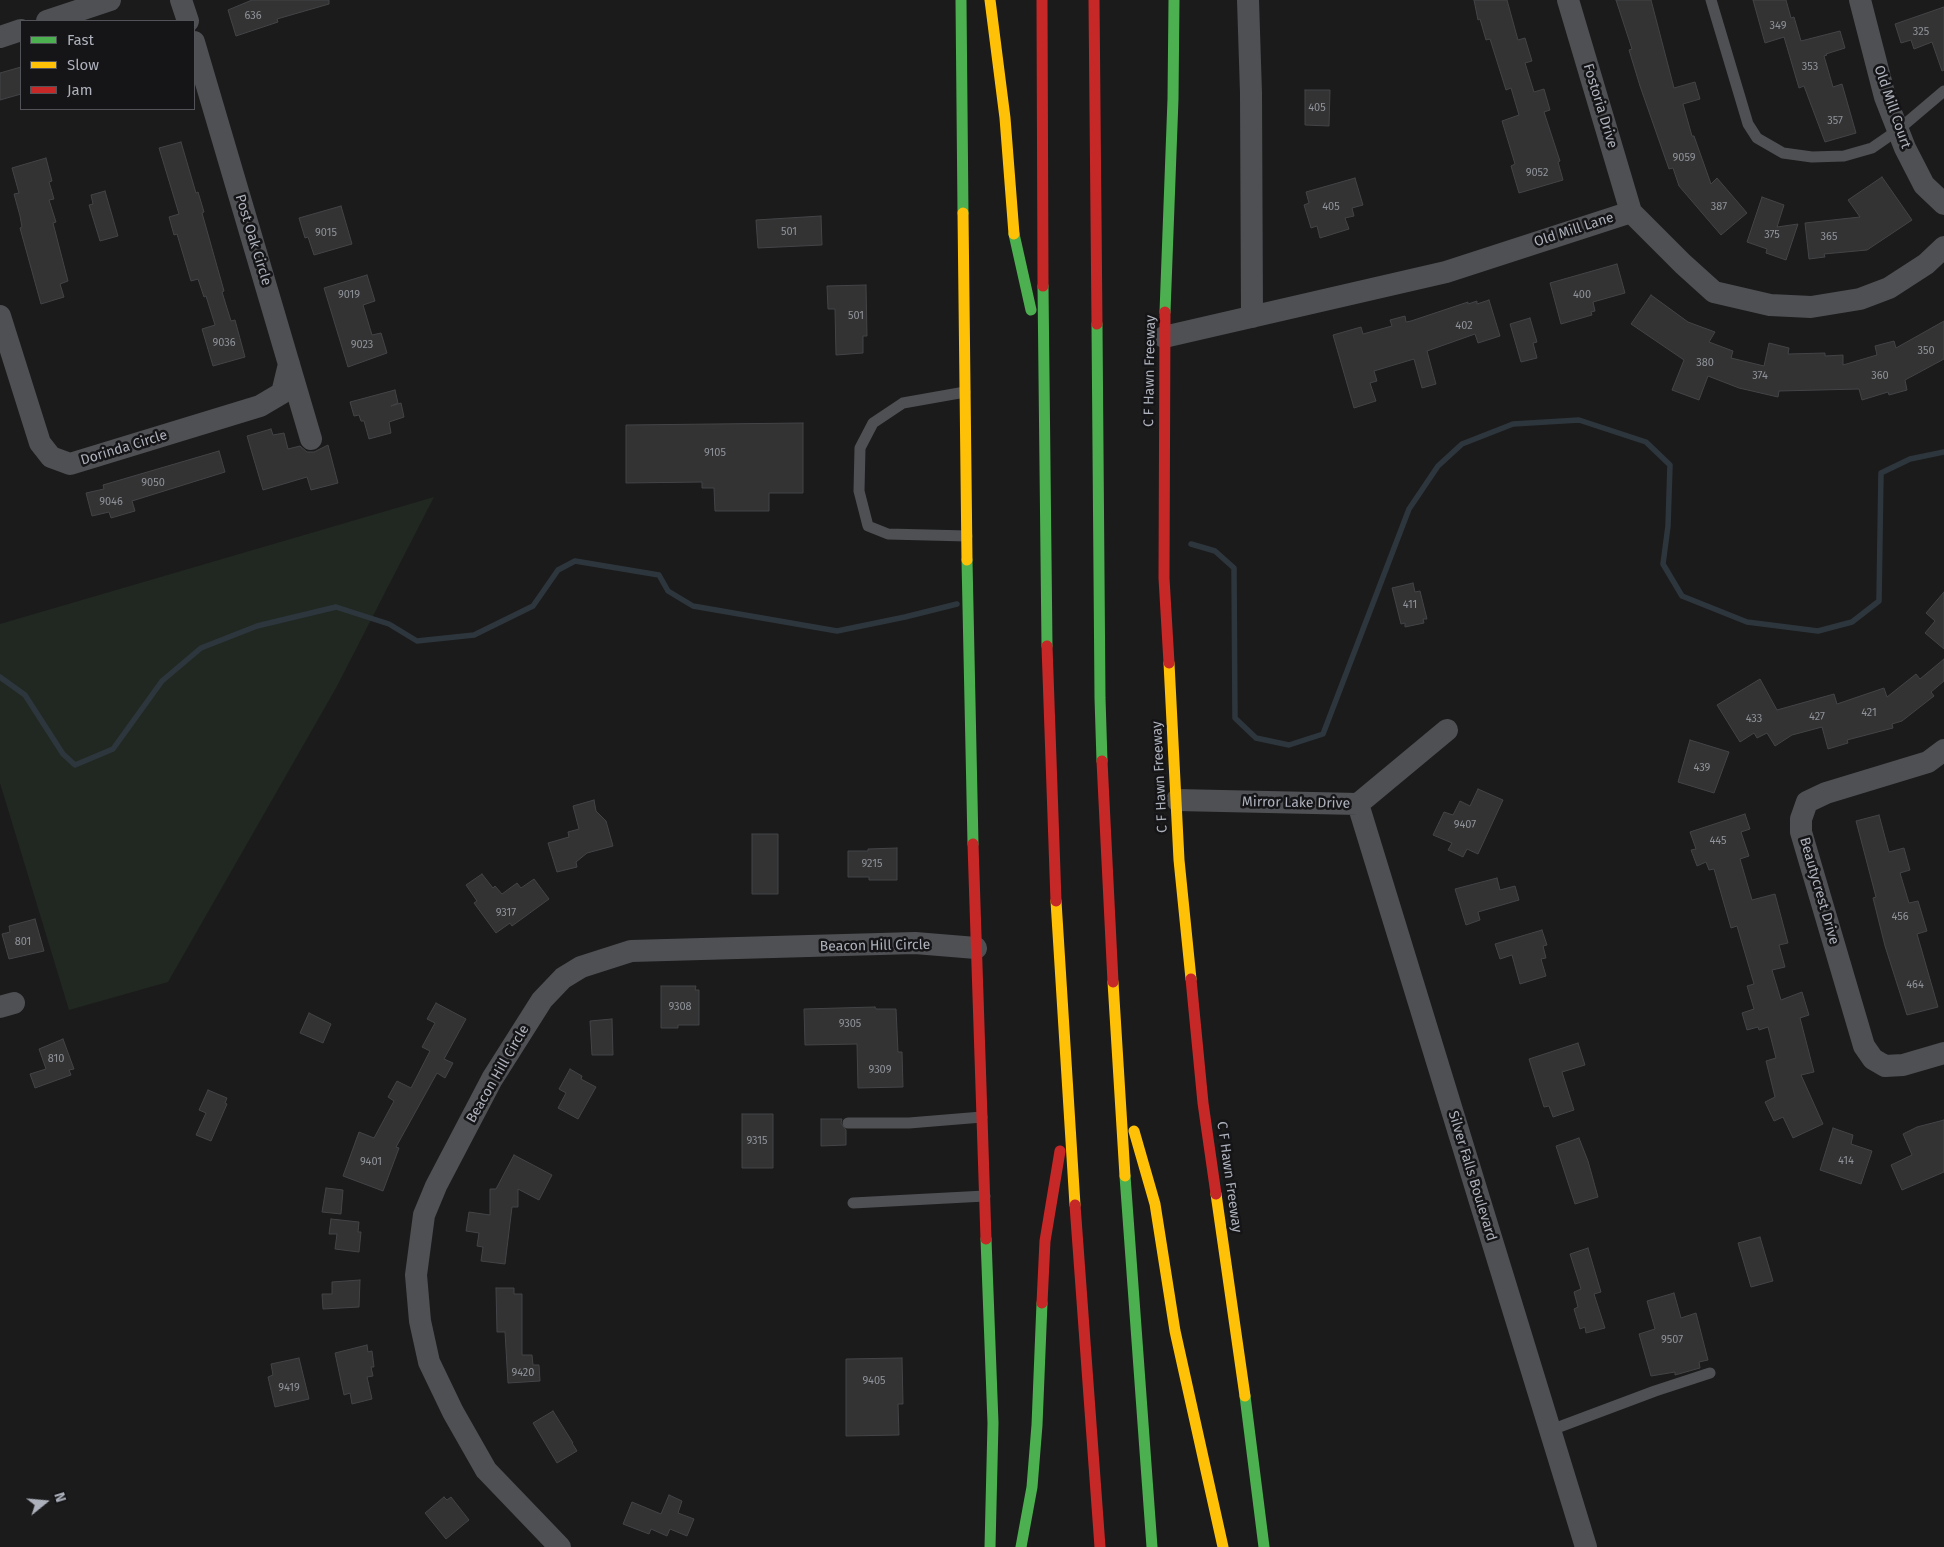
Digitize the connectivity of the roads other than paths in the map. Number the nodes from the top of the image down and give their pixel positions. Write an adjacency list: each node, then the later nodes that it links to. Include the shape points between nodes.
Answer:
1 (110, 0): 12 (street)
2 (181, 0): 13 (street)
3 (962, 0): 27 (main road)
4 (990, 0): 26 (main road, via 1005,118 1014,232)
5 (1042, 0): 26 (main road)
6 (1094, 0): 36 (main road, via 1100,698)
7 (1174, 0): 24 (main road, C F Hawn Freeway)
8 (1248, 0): 23 (street)
9 (1568, 0): 20 (street, Fostoria Drive)
10 (1711, 0): 18 (lane, via 1748,124 1757,138 1783,153 1812,157 1844,156 1872,148)
11 (1860, 0): 18 (street, Old Mill Court)
12 (50, 20)
13 (188, 20)
14 (20, 30): 15 (street)
15 (0, 37)
16 (195, 45): 25 (street, Post Oak Circle)
17 (1944, 91): 18 (lane)
18 (1898, 130): 19 (street, Old Mill Court, via 1924,185)
19 (1944, 204)
20 (1631, 212): 21 (street, Old Mill Lane, via 1714,292 1770,305 1812,306 1860,299 1896,283 1926,264); 23 (street, Old Mill Lane, via 1446,272)
21 (1944, 247)
22 (0, 316): 25 (street, Dorinda Circle, via 40,444 51,457 70,464 260,406 282,393)
23 (1252, 317): 24 (street, Old Mill Lane)
24 (1164, 337): 32 (main road, C F Hawn Freeway, via 1164,578)
25 (289, 364): 28 (street, Post Oak Circle)
26 (1042, 365): 37 (main road, via 1048,710)
27 (965, 392): 29 (main road); 29 (lane, via 903,403 873,423 860,448 860,491 868,526 888,534)
28 (311, 439)
29 (967, 536): 34 (main road)
30 (1447, 730): 33 (street, Mirror Lake Drive)
31 (1944, 750): 35 (street, Beautycrest Drive, via 1928,762 1826,793 1807,802 1801,819 1801,832 1864,1046 1872,1058 1885,1066 1903,1065)
32 (1177, 800): 33 (street, Mirror Lake Drive); 50 (main road, C F Hawn Freeway, via 1179,860 1203,1103)
33 (1358, 804): 43 (street, Silver Falls Boulevard)
34 (976, 948): 38 (main road); 44 (street, Beacon Hill Circle, via 915,943 631,951 581,967 563,978 542,1000 492,1079 436,1186 424,1214 416,1275 420,1321 429,1362 453,1412 486,1470)
35 (1944, 1053)
36 (1118, 1076): 48 (main road); 49 (main road, via 1155,1204 1175,1331)
37 (1068, 1111): 46 (main road, via 1045,1240 1037,1425 1032,1487); 47 (main road)
38 (982, 1117): 39 (lane, via 909,1123); 40 (main road)
39 (848, 1123)
40 (985, 1196): 41 (lane); 45 (main road, via 993,1423)
41 (853, 1203)
42 (1710, 1373): 43 (lane)
43 (1551, 1430): 51 (street, Silver Falls Boulevard)
44 (560, 1547)
45 (990, 1547)
46 (1021, 1547)
47 (1100, 1547)
48 (1152, 1547)
49 (1223, 1547)
50 (1264, 1547)
51 (1586, 1547)

